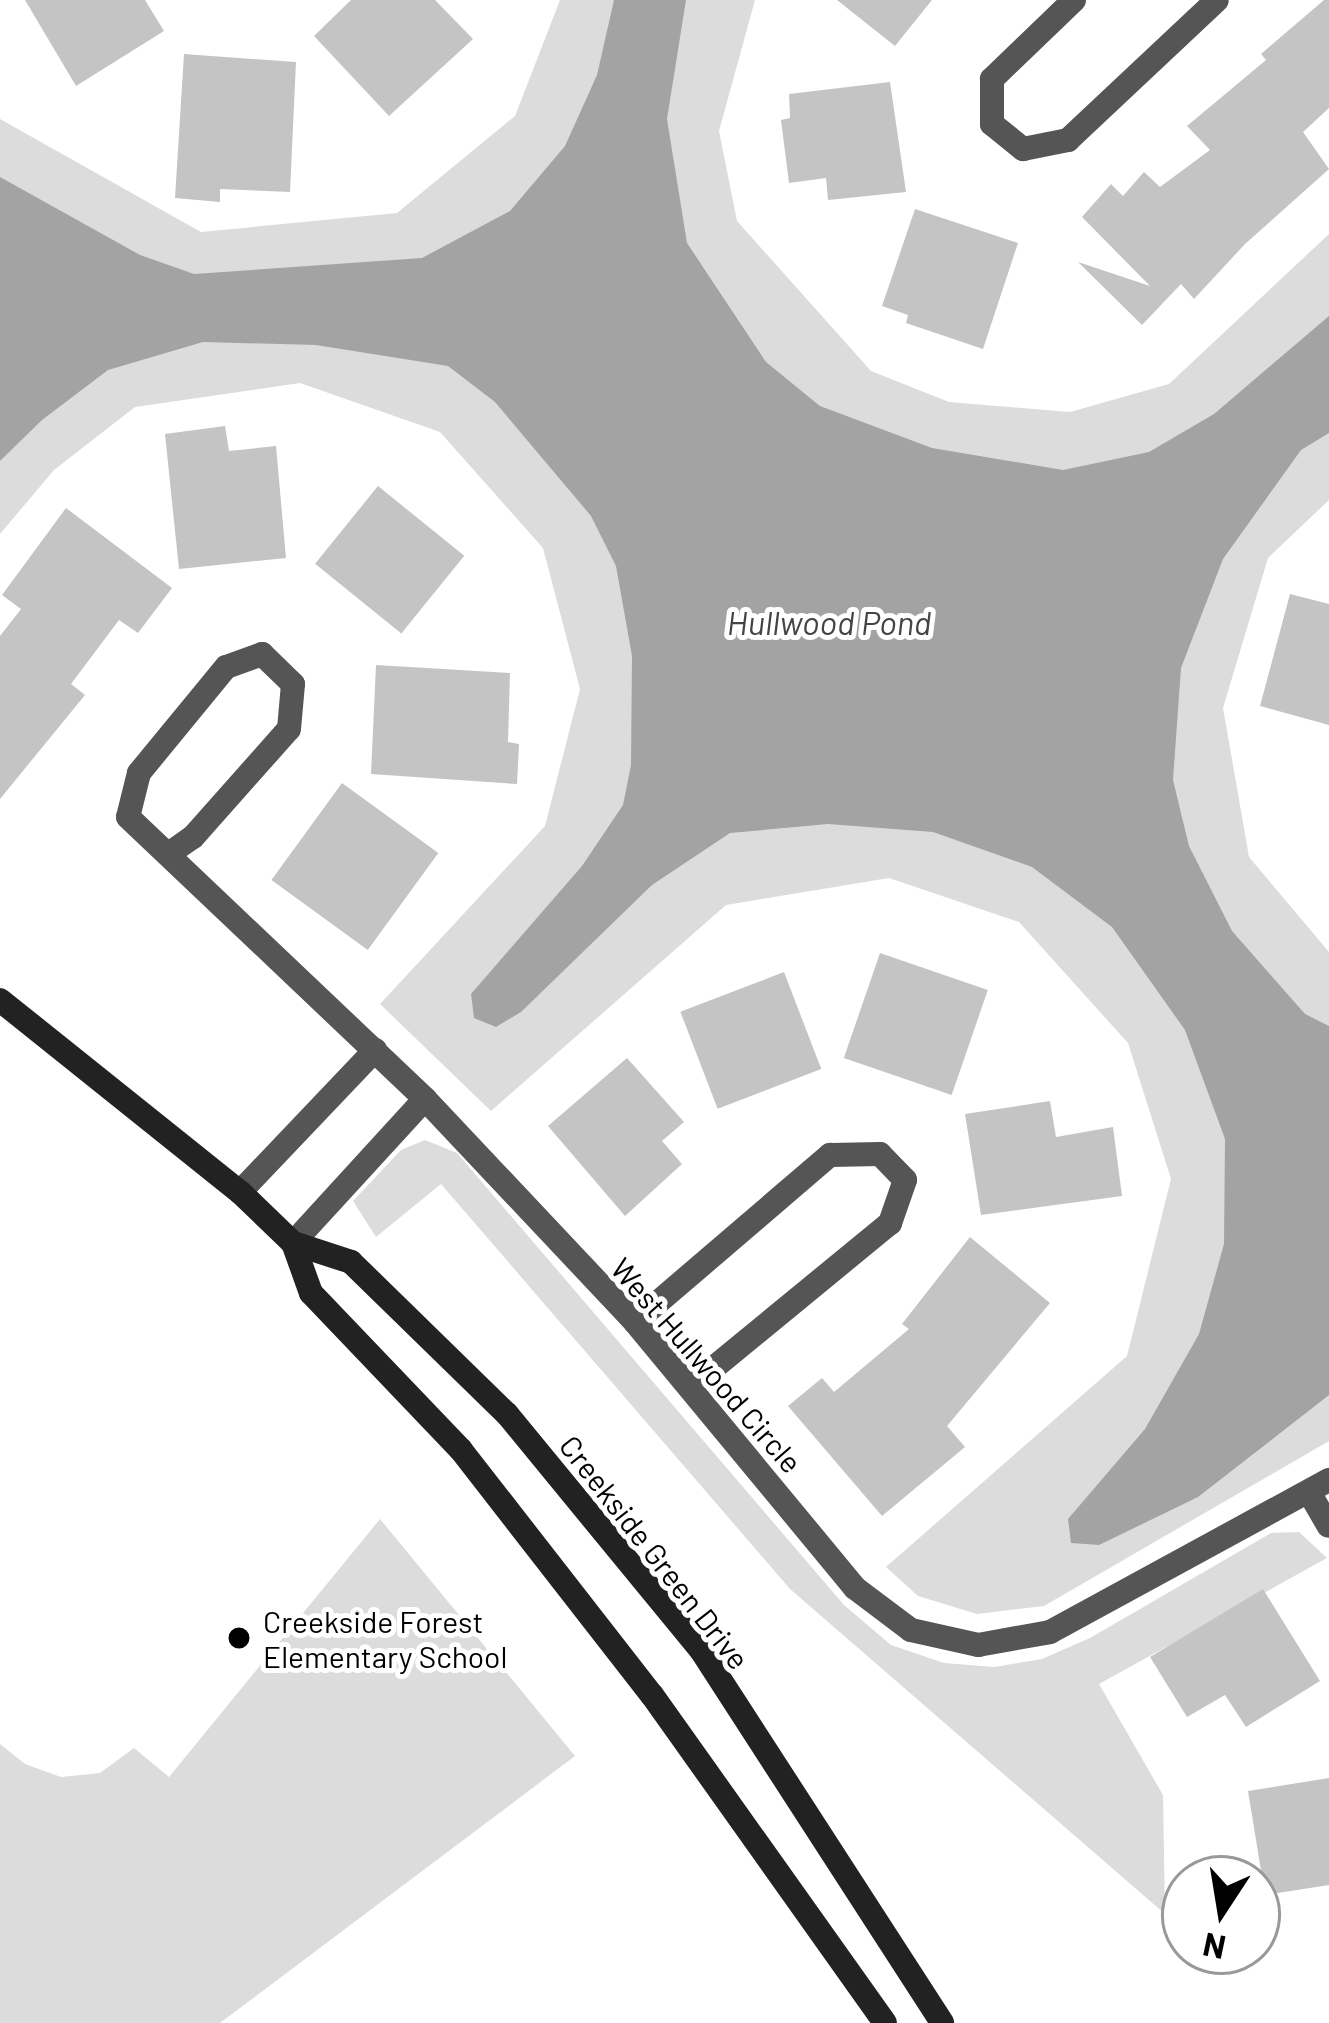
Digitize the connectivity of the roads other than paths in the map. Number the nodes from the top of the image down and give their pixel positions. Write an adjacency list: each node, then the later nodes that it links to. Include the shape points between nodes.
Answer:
1 (1074, 0): 2 (street, via 992,79 992,124 1023,149 1068,140)
2 (1217, 0)
3 (170, 853): 3 (street, West Hullwood Circle, via 128,817 139,773 226,667 262,654 293,684 289,729); 5 (street, West Hullwood Circle)
4 (0, 1000): 7 (main road, Creekside Green Drive)
5 (375, 1050): 6 (street, West Hullwood Circle); 7 (street)
6 (425, 1100): 8 (street); 9 (street, West Hullwood Circle)
7 (240, 1192): 8 (main road, Creekside Green Drive)
8 (293, 1243): 13 (main road, Creekside Green Drive, via 311,1293 461,1450 652,1695); 14 (main road, Creekside Green Drive, via 351,1262 507,1414 701,1650)
9 (635, 1322): 10 (street, West Hullwood Circle); 10 (street, via 830,1155 880,1154 905,1180 890,1223)
10 (690, 1388): 11 (street, West Hullwood Circle, via 855,1588 910,1630 978,1645 1050,1632)
11 (1319, 1486): 12 (street)
12 (1329, 1526)
13 (884, 2023)
14 (942, 2023)

